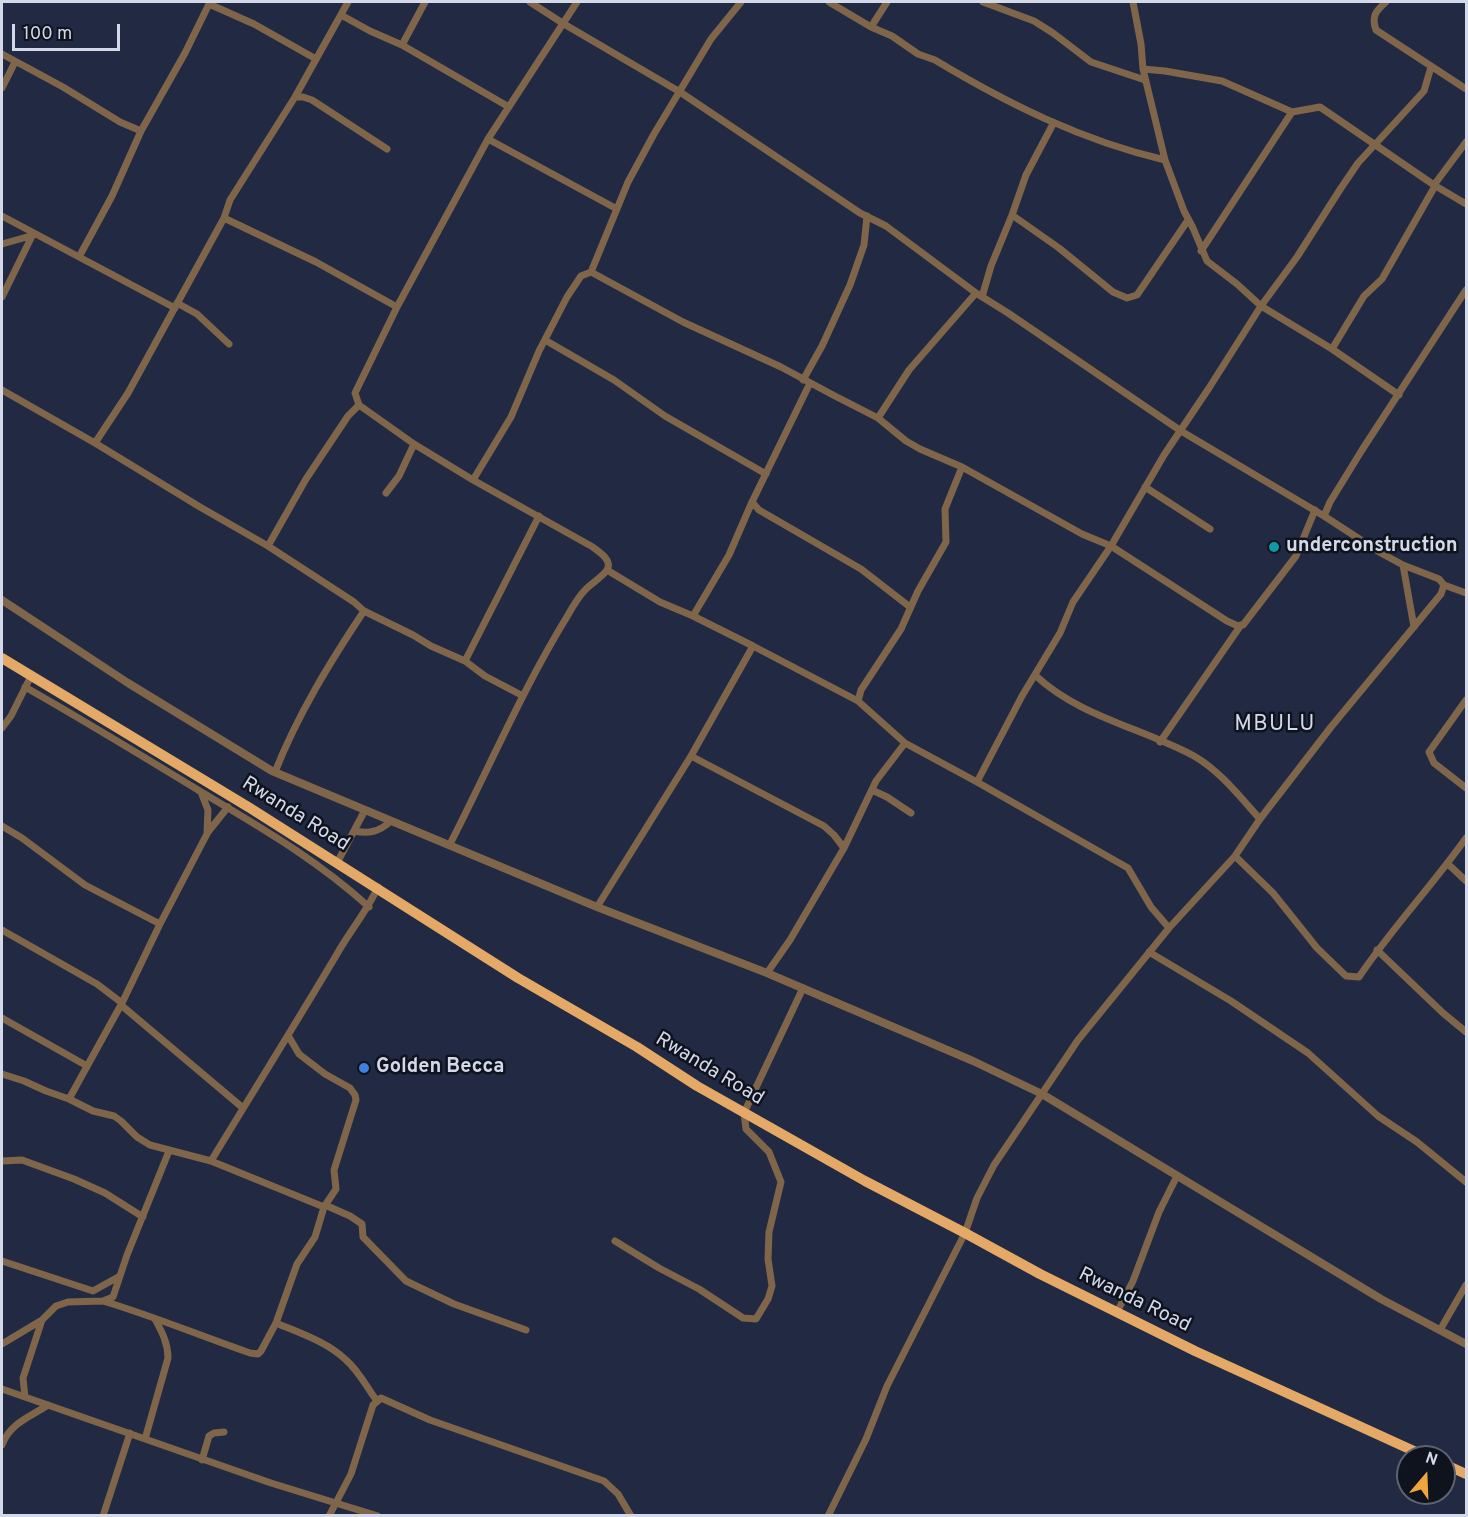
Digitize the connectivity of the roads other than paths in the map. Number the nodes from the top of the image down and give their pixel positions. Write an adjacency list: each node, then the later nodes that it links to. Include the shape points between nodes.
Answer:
1 (348, 2): 12 (street)
2 (425, 2): 15 (street)
3 (530, 2): 13 (street)
4 (577, 2): 13 (street)
5 (741, 2): 24 (street, via 711,39)
6 (830, 2): 14 (street)
7 (887, 2): 14 (street)
8 (983, 2): 21 (street, via 1034,21 1091,62)
9 (1133, 2): 20 (street)
10 (1386, 2): 19 (street, via 1375,13 1376,30)
11 (209, 3): 17 (street); 29 (street)
12 (341, 15): 15 (street); 17 (street)
13 (564, 24): 24 (street); 26 (street)
14 (871, 27): 28 (street)
15 (402, 45): 26 (street)
16 (2, 54): 18 (street)
17 (316, 59): 25 (street)
18 (15, 62): 22 (street); 29 (street)
19 (1431, 67): 23 (street); 32 (street, via 1424,91)
20 (1143, 69): 21 (street); 27 (street, via 1222,81)
21 (1145, 80): 34 (street)
22 (2, 87)
23 (1467, 89)
24 (680, 92): 37 (street); 40 (street)
25 (295, 97): 33 (street, via 312,100); 41 (street, via 230,200)
26 (509, 107): 30 (street)
27 (1292, 112): 32 (street, via 1320,107); 45 (street)
28 (1053, 124): 34 (street, via 1125,151); 38 (street, via 1026,175)
29 (141, 131): 46 (street)
30 (488, 139): 37 (street); 53 (street)
31 (1467, 142): 35 (street)
32 (1377, 145): 35 (street); 52 (street, via 1358,163 1298,257)
33 (387, 149)
34 (1165, 160): 42 (street)
35 (1435, 186): 36 (street); 56 (street, via 1382,279 1364,296)
36 (1467, 204)
37 (616, 209): 47 (street)
38 (1012, 215): 42 (street, via 1113,292 1127,298 1137,295); 49 (street)
39 (2, 216): 43 (street)
40 (867, 216): 49 (street); 57 (street, via 864,245 850,285)
41 (224, 218): 51 (street); 53 (street)
42 (1188, 220): 45 (street)
43 (34, 235): 44 (street); 46 (street); 50 (street)
44 (2, 244)
45 (1202, 251): 52 (street, via 1207,261)
46 (79, 258): 51 (street)
47 (591, 272): 54 (street, via 581,276); 57 (street)
48 (1467, 290): 59 (street)
49 (979, 295): 61 (street, via 909,370); 62 (street)
50 (2, 297)
51 (176, 305): 55 (street, via 197,314); 63 (street, via 128,393)
52 (1261, 306): 56 (street); 62 (street)
53 (397, 307): 60 (street, via 355,393)
54 (545, 340): 66 (street); 67 (street, via 511,417)
55 (229, 344)
56 (1332, 349): 59 (street)
57 (807, 382): 61 (street); 66 (street)
58 (2, 390): 63 (street)
59 (1399, 395): 73 (street)
60 (359, 405): 64 (street); 75 (street, via 306,479)
61 (878, 418): 65 (street, via 906,441)
62 (1181, 431): 68 (street); 71 (street)
63 (95, 443): 75 (street)
64 (414, 444): 67 (street); 69 (street)
65 (962, 467): 76 (street); 82 (street, via 945,509 946,542)
66 (765, 474): 70 (street)
67 (473, 480): 72 (street)
68 (1145, 487): 74 (street); 76 (street)
69 (387, 493)
70 (752, 502): 82 (street, via 759,510 861,569); 84 (street, via 729,555)
71 (1314, 510): 73 (street); 85 (street, via 1296,556)
72 (539, 516): 78 (street, via 591,546 606,558); 89 (street)
73 (1324, 516): 77 (street)
74 (1210, 529)
75 (268, 546): 83 (street)
76 (1111, 546): 85 (street, via 1227,621); 90 (street, via 1073,602)
77 (1403, 565): 79 (street, via 1439,579); 86 (street)
78 (607, 570): 84 (street, via 660,602); 93 (street, via 585,590 569,614)
79 (1444, 585): 80 (street); 86 (street)
80 (1467, 593)
81 (2, 600): 100 (street, via 128,683)
82 (910, 607): 95 (street)
83 (364, 611): 89 (street); 100 (street, via 323,674)
84 (693, 616): 87 (street)
85 (1241, 625): 98 (street)
86 (1414, 627): 108 (street)
87 (753, 646): 95 (street); 99 (street)
88 (2, 658): 91 (highway, Rwanda Road)
89 (465, 661): 93 (street)
90 (1035, 675): 98 (street, via 1049,689); 101 (street)
91 (31, 676): 92 (street); 117 (highway, Rwanda Road)
92 (25, 687): 96 (street); 104 (street)
93 (523, 696): 114 (street)
94 (1467, 700): 102 (street, via 1429,752 1434,763)
95 (858, 701): 97 (street)
96 (2, 728)
97 (905, 742): 101 (street); 103 (street)
98 (1160, 742): 108 (street, via 1213,769)
99 (691, 756): 115 (street, via 825,826); 122 (street)
100 (275, 772): 106 (street)
101 (977, 782): 124 (street, via 1128,868 1145,899)
102 (1467, 788)
103 (872, 790): 107 (street); 115 (street)
104 (201, 792): 105 (street); 112 (street, via 208,810)
105 (228, 807): 112 (street); 121 (street, via 330,872)
106 (364, 810): 109 (street); 111 (street)
107 (911, 813)
108 (1260, 819): 116 (street)
109 (391, 821): 111 (street, via 376,831); 114 (street)
110 (2, 826): 123 (street, via 85,885)
111 (354, 831): 117 (street)
112 (206, 836): 123 (street)
113 (1467, 838): 118 (street)
114 (450, 844): 122 (street)
115 (844, 849): 128 (street)
116 (1235, 856): 124 (street); 126 (street, via 1346,976 1359,977)
117 (337, 863): 120 (highway, Rwanda Road)
118 (1448, 864): 119 (street); 126 (street)
119 (1467, 881)
120 (378, 887): 121 (street); 140 (highway, Rwanda Road, via 518,978)
121 (369, 907): 133 (street)
122 (597, 907): 128 (street)
123 (160, 924): 130 (street)
124 (1169, 928): 127 (street)
125 (2, 930): 130 (street, via 97,984)
126 (1377, 950): 132 (street)
127 (1149, 952): 137 (street, via 1078,1040); 145 (street, via 1231,1000 1308,1053 1378,1116)
128 (767, 974): 129 (street)
129 (803, 988): 137 (street); 140 (street)
130 (122, 1004): 134 (street); 139 (street)
131 (2, 1018): 134 (street)
132 (1467, 1032)
133 (289, 1037): 139 (street); 146 (street, via 299,1054 355,1095 334,1170 336,1189)
134 (87, 1066): 138 (street)
135 (3, 1074): 136 (street); 138 (street)
136 (2, 1083)
137 (1042, 1094): 144 (street); 148 (street, via 994,1165)
138 (69, 1099): 141 (street, via 114,1116 143,1141)
139 (243, 1108): 143 (street)
140 (744, 1113): 148 (highway, Rwanda Road); 149 (street, via 746,1129 768,1152 781,1182 769,1232 772,1286 756,1319 743,1318)
141 (170, 1151): 143 (street); 147 (street)
142 (2, 1161): 147 (street, via 28,1162 74,1179 105,1192)
143 (212, 1161): 146 (street)
144 (1177, 1176): 154 (street); 159 (street, via 1381,1299)
145 (1467, 1182)
146 (324, 1206): 157 (street, via 315,1237 297,1264); 158 (street, via 362,1224 363,1237 406,1281 454,1304)
147 (143, 1217): 151 (street)
148 (965, 1233): 154 (highway, Rwanda Road); 177 (street, via 887,1386)
149 (615, 1241)
150 (2, 1261): 151 (street, via 93,1291)
151 (120, 1276): 153 (street, via 115,1293)
152 (1467, 1285): 159 (street)
153 (103, 1301): 155 (street); 156 (street, via 68,1302 56,1306)
154 (1116, 1312): 170 (highway, Rwanda Road)
155 (155, 1319): 157 (street, via 255,1355 261,1352); 168 (street, via 166,1341 168,1358)
156 (42, 1320): 160 (street); 163 (street, via 23,1378)
157 (276, 1323): 164 (street, via 317,1340 347,1360)
158 (526, 1330)
159 (1440, 1330): 161 (street)
160 (2, 1344)
161 (1467, 1344)
162 (2, 1389): 163 (street)
163 (25, 1397): 165 (street)
164 (378, 1401): 172 (street, via 371,1410 351,1474); 176 (street, via 390,1401 430,1420 604,1481)
165 (48, 1405): 167 (street); 169 (street, via 17,1424 5,1435)
166 (224, 1432): 171 (street, via 209,1436)
167 (130, 1433): 168 (street); 173 (street)
168 (145, 1439): 171 (street)
169 (2, 1445)
170 (1401, 1445)
171 (202, 1460): 172 (street)
172 (336, 1501): 174 (street); 175 (street)
173 (103, 1515)
174 (329, 1515)
175 (378, 1515)
176 (631, 1515)
177 (828, 1515)

